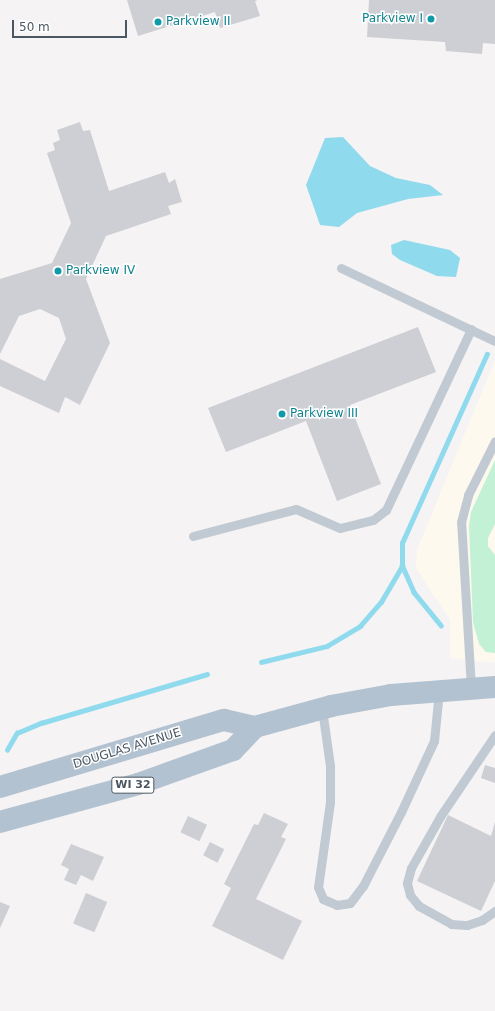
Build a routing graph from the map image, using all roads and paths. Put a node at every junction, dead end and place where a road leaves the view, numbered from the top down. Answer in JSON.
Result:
{"nodes":[{"id":1,"x":341,"y":268,"type":"dead end"},
{"id":2,"x":471,"y":329,"type":"junction"},
{"id":3,"x":495,"y":340,"type":"edge"},
{"id":4,"x":495,"y":441,"type":"edge"},
{"id":5,"x":193,"y":536,"type":"dead end"},
{"id":6,"x":495,"y":687,"type":"edge"},
{"id":7,"x":471,"y":688,"type":"junction"},
{"id":8,"x":439,"y":690,"type":"junction"},
{"id":9,"x":322,"y":709,"type":"junction"},
{"id":10,"x":255,"y":727,"type":"junction"},
{"id":11,"x":495,"y":735,"type":"edge"},
{"id":12,"x":0,"y":787,"type":"edge"},
{"id":13,"x":0,"y":822,"type":"edge"},
{"id":14,"x":495,"y":911,"type":"edge"}],
"edges":[{"from":1,"to":2,"type":"lane"},
{"from":2,"to":3,"type":"lane"},
{"from":2,"to":5,"type":"lane"},
{"from":4,"to":7,"type":"lane"},
{"from":6,"to":7,"type":"main road","name":"DOUGLAS AVENUE"},
{"from":7,"to":8,"type":"main road","name":"DOUGLAS AVENUE"},
{"from":8,"to":9,"type":"main road","name":"DOUGLAS AVENUE"},
{"from":8,"to":9,"type":"lane"},
{"from":9,"to":10,"type":"main road","name":"DOUGLAS AVENUE"},
{"from":10,"to":12,"type":"main road","name":"DOUGLAS AVENUE"},
{"from":10,"to":13,"type":"main road","number":"WI 32"},
{"from":11,"to":14,"type":"lane"}]}
